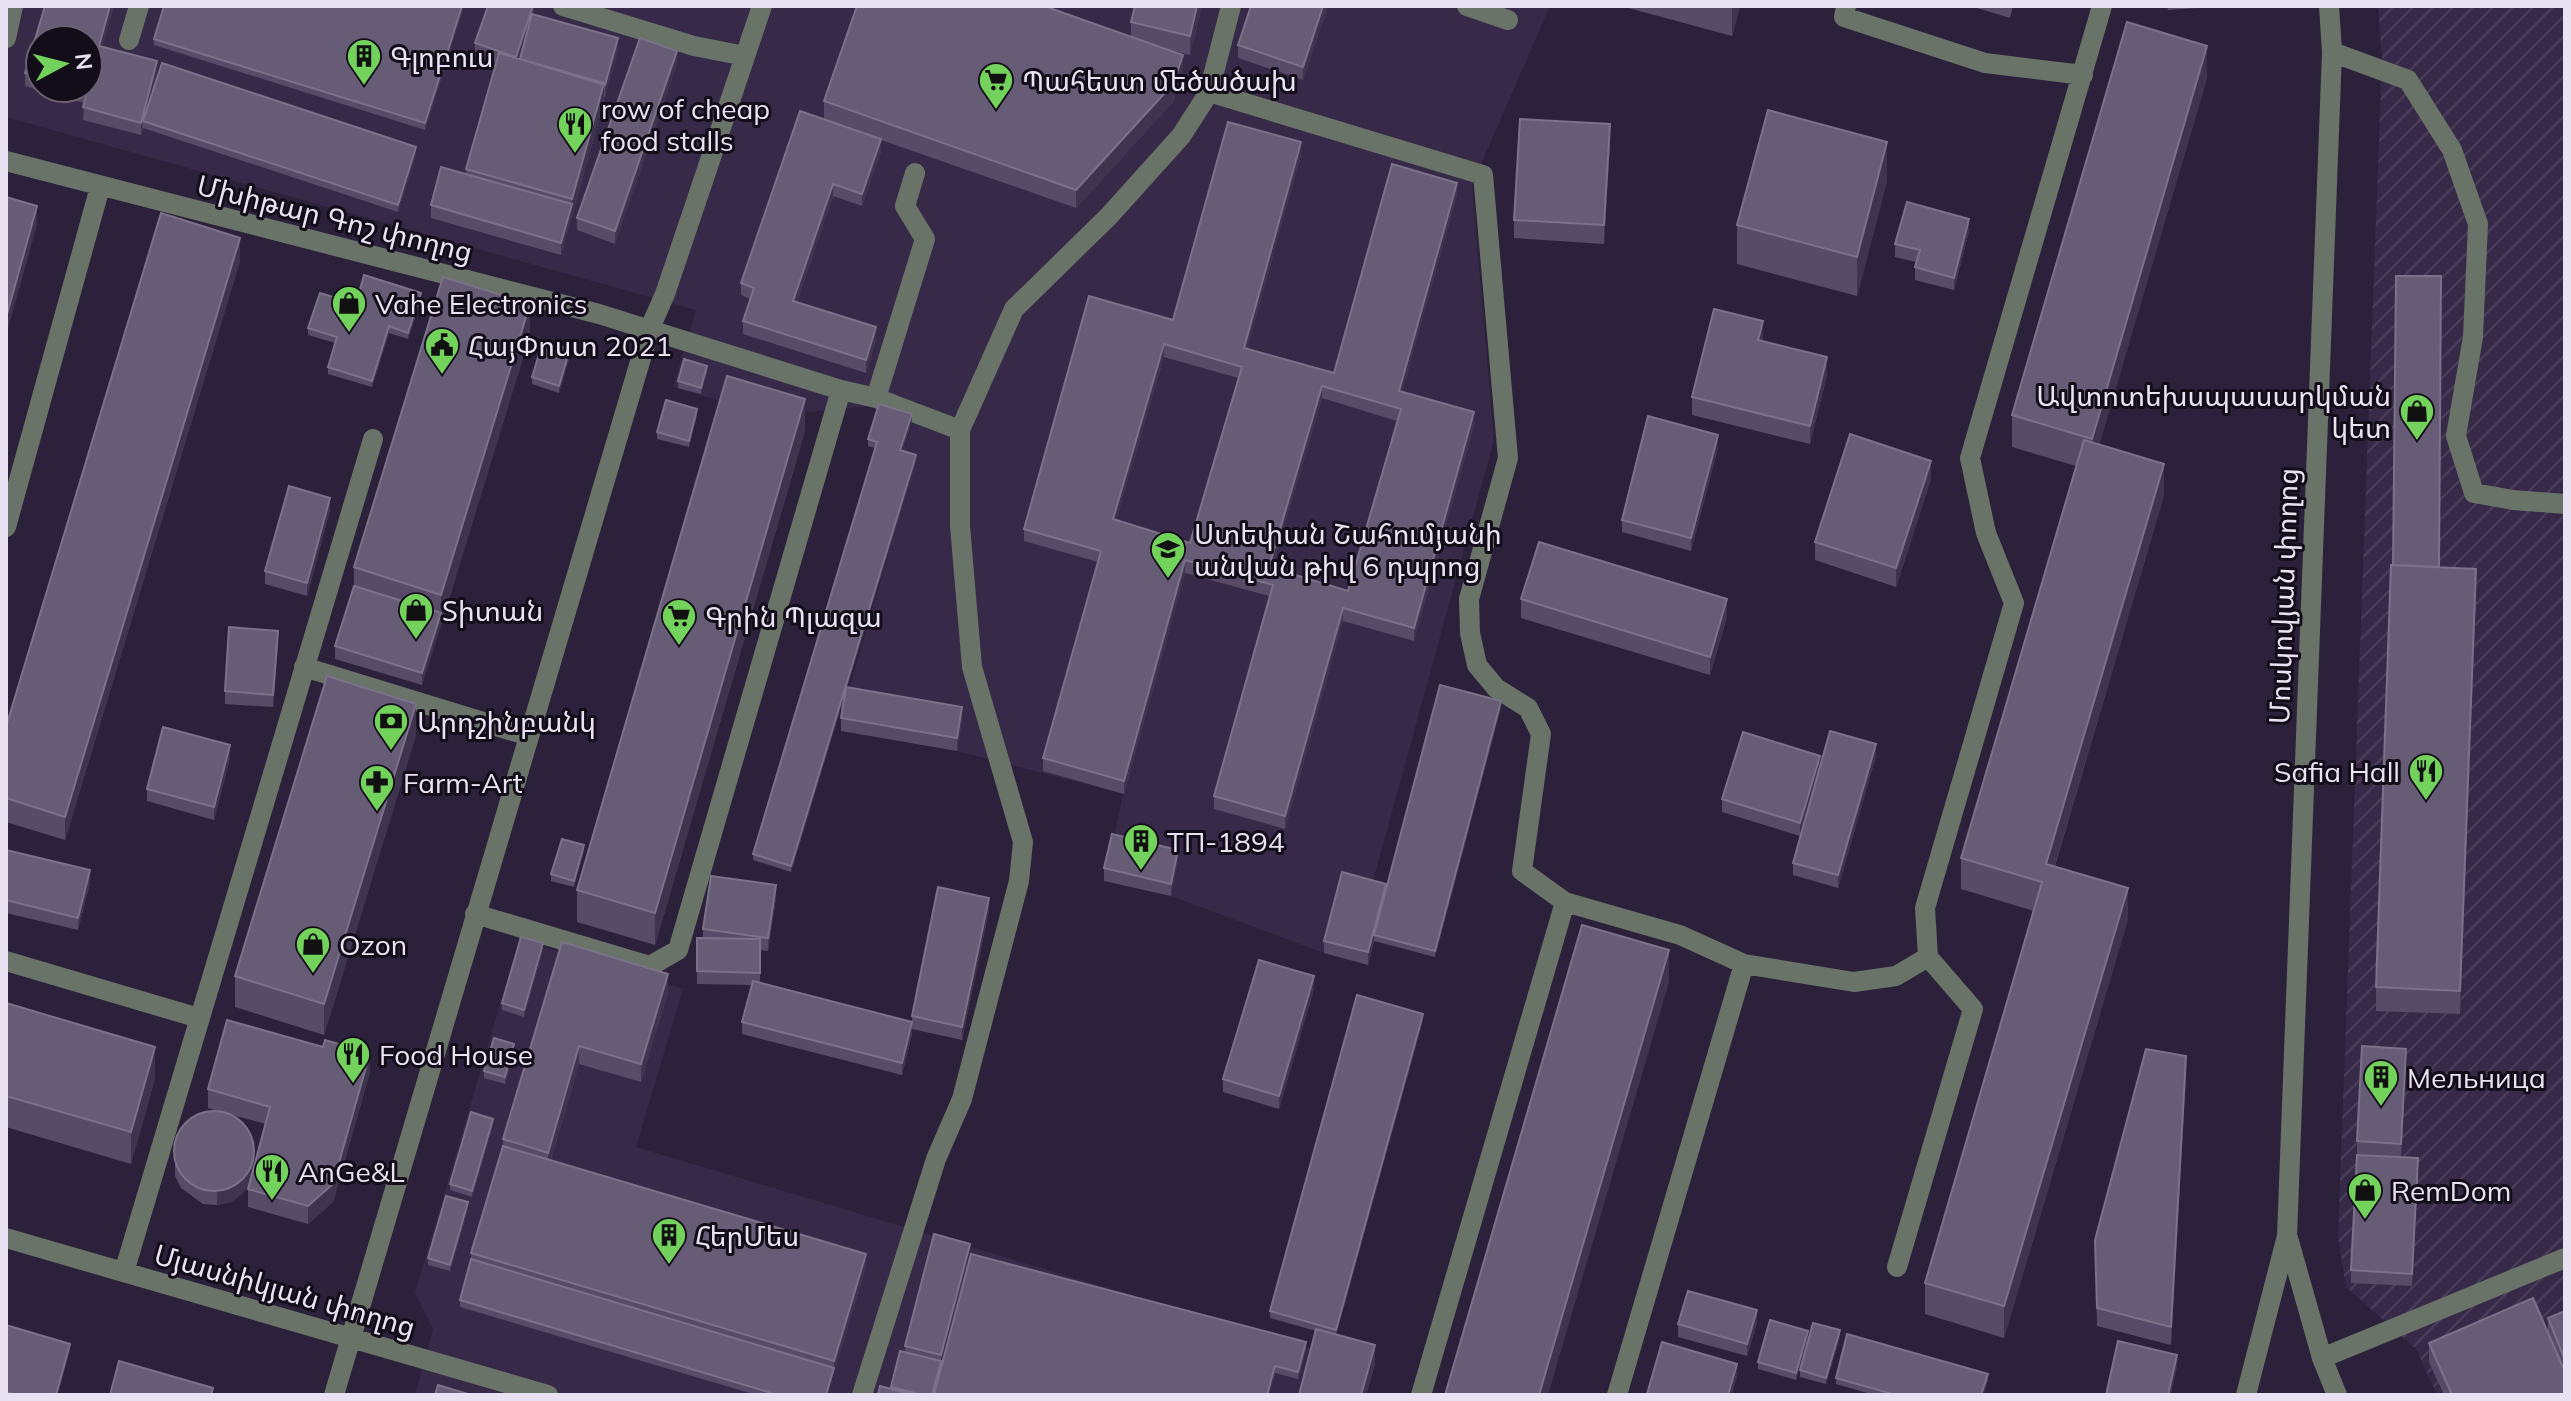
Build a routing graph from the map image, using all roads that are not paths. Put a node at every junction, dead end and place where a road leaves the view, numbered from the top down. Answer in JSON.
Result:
{"nodes":[{"id":1,"x":13,"y":6,"type":"edge"},
{"id":2,"x":139,"y":6,"type":"edge"},
{"id":3,"x":563,"y":6,"type":"edge"},
{"id":4,"x":762,"y":6,"type":"edge"},
{"id":5,"x":1231,"y":6,"type":"edge"},
{"id":6,"x":1467,"y":6,"type":"edge"},
{"id":7,"x":1846,"y":6,"type":"edge"},
{"id":8,"x":2102,"y":6,"type":"edge"},
{"id":9,"x":2329,"y":6,"type":"edge"},
{"id":10,"x":1508,"y":20,"type":"dead end"},
{"id":11,"x":6,"y":38,"type":"edge"},
{"id":12,"x":129,"y":40,"type":"dead end"},
{"id":13,"x":2332,"y":52,"type":"junction"},
{"id":14,"x":745,"y":56,"type":"junction"},
{"id":15,"x":2083,"y":75,"type":"junction"},
{"id":16,"x":1209,"y":92,"type":"junction"},
{"id":17,"x":6,"y":161,"type":"edge"},
{"id":18,"x":915,"y":173,"type":"dead end"},
{"id":19,"x":100,"y":187,"type":"junction"},
{"id":20,"x":650,"y":328,"type":"junction"},
{"id":21,"x":841,"y":390,"type":"junction"},
{"id":22,"x":876,"y":398,"type":"junction"},
{"id":23,"x":960,"y":430,"type":"junction"},
{"id":24,"x":373,"y":439,"type":"dead end"},
{"id":25,"x":2565,"y":504,"type":"edge"},
{"id":26,"x":6,"y":527,"type":"edge"},
{"id":27,"x":304,"y":667,"type":"junction"},
{"id":28,"x":529,"y":736,"type":"junction"},
{"id":29,"x":1565,"y":902,"type":"junction"},
{"id":30,"x":475,"y":914,"type":"junction"},
{"id":31,"x":1928,"y":957,"type":"junction"},
{"id":32,"x":6,"y":961,"type":"edge"},
{"id":33,"x":1744,"y":964,"type":"junction"},
{"id":34,"x":199,"y":1018,"type":"junction"},
{"id":35,"x":2287,"y":1236,"type":"junction"},
{"id":36,"x":6,"y":1238,"type":"edge"},
{"id":37,"x":2565,"y":1258,"type":"edge"},
{"id":38,"x":1897,"y":1267,"type":"dead end"},
{"id":39,"x":124,"y":1272,"type":"junction"},
{"id":40,"x":350,"y":1338,"type":"junction"},
{"id":41,"x":2322,"y":1358,"type":"junction"},
{"id":42,"x":334,"y":1395,"type":"edge"},
{"id":43,"x":548,"y":1395,"type":"edge"},
{"id":44,"x":862,"y":1395,"type":"edge"},
{"id":45,"x":1421,"y":1395,"type":"edge"},
{"id":46,"x":1617,"y":1395,"type":"edge"},
{"id":47,"x":2246,"y":1395,"type":"edge"},
{"id":48,"x":2337,"y":1395,"type":"edge"}],
"edges":[{"from":1,"to":11,"type":"street"},
{"from":2,"to":12,"type":"street"},
{"from":3,"to":14,"type":"street"},
{"from":4,"to":14,"type":"street"},
{"from":5,"to":16,"type":"street"},
{"from":6,"to":10,"type":"street"},
{"from":7,"to":15,"type":"street"},
{"from":8,"to":15,"type":"street"},
{"from":9,"to":13,"type":"street","name":"Մոսկովյան փողոց"},
{"from":13,"to":25,"type":"street"},
{"from":13,"to":35,"type":"street","name":"Մոսկովյան փողոց"},
{"from":14,"to":20,"type":"street"},
{"from":15,"to":31,"type":"street"},
{"from":16,"to":23,"type":"street"},
{"from":16,"to":29,"type":"street"},
{"from":17,"to":19,"type":"street","name":"Մխիթար Գոշ փողոց"},
{"from":18,"to":22,"type":"street"},
{"from":19,"to":20,"type":"street","name":"Մխիթար Գոշ փողոց"},
{"from":19,"to":26,"type":"street"},
{"from":20,"to":21,"type":"street","name":"Մխիթար Գոշ փողոց"},
{"from":20,"to":28,"type":"street"},
{"from":21,"to":22,"type":"street","name":"Մխիթար Գոշ փողոց"},
{"from":21,"to":30,"type":"street"},
{"from":22,"to":23,"type":"street","name":"Մխիթար Գոշ փողոց"},
{"from":23,"to":44,"type":"street"},
{"from":24,"to":27,"type":"street"},
{"from":27,"to":28,"type":"street"},
{"from":27,"to":34,"type":"street"},
{"from":28,"to":30,"type":"street"},
{"from":29,"to":33,"type":"street"},
{"from":29,"to":45,"type":"street"},
{"from":30,"to":40,"type":"street"},
{"from":31,"to":33,"type":"street"},
{"from":31,"to":38,"type":"street"},
{"from":32,"to":34,"type":"street"},
{"from":33,"to":46,"type":"street"},
{"from":34,"to":39,"type":"street"},
{"from":35,"to":41,"type":"street","name":"Մոսկովյան փողոց"},
{"from":35,"to":47,"type":"street","name":"Մոսկովյան փողոց"},
{"from":36,"to":39,"type":"street","name":"Մյասնիկյան փողոց"},
{"from":37,"to":41,"type":"street"},
{"from":39,"to":40,"type":"street","name":"Մյասնիկյան փողոց"},
{"from":40,"to":42,"type":"street"},
{"from":40,"to":43,"type":"street","name":"Մյասնիկյան փողոց"},
{"from":41,"to":48,"type":"street","name":"Մոսկովյան փողոց"}]}
